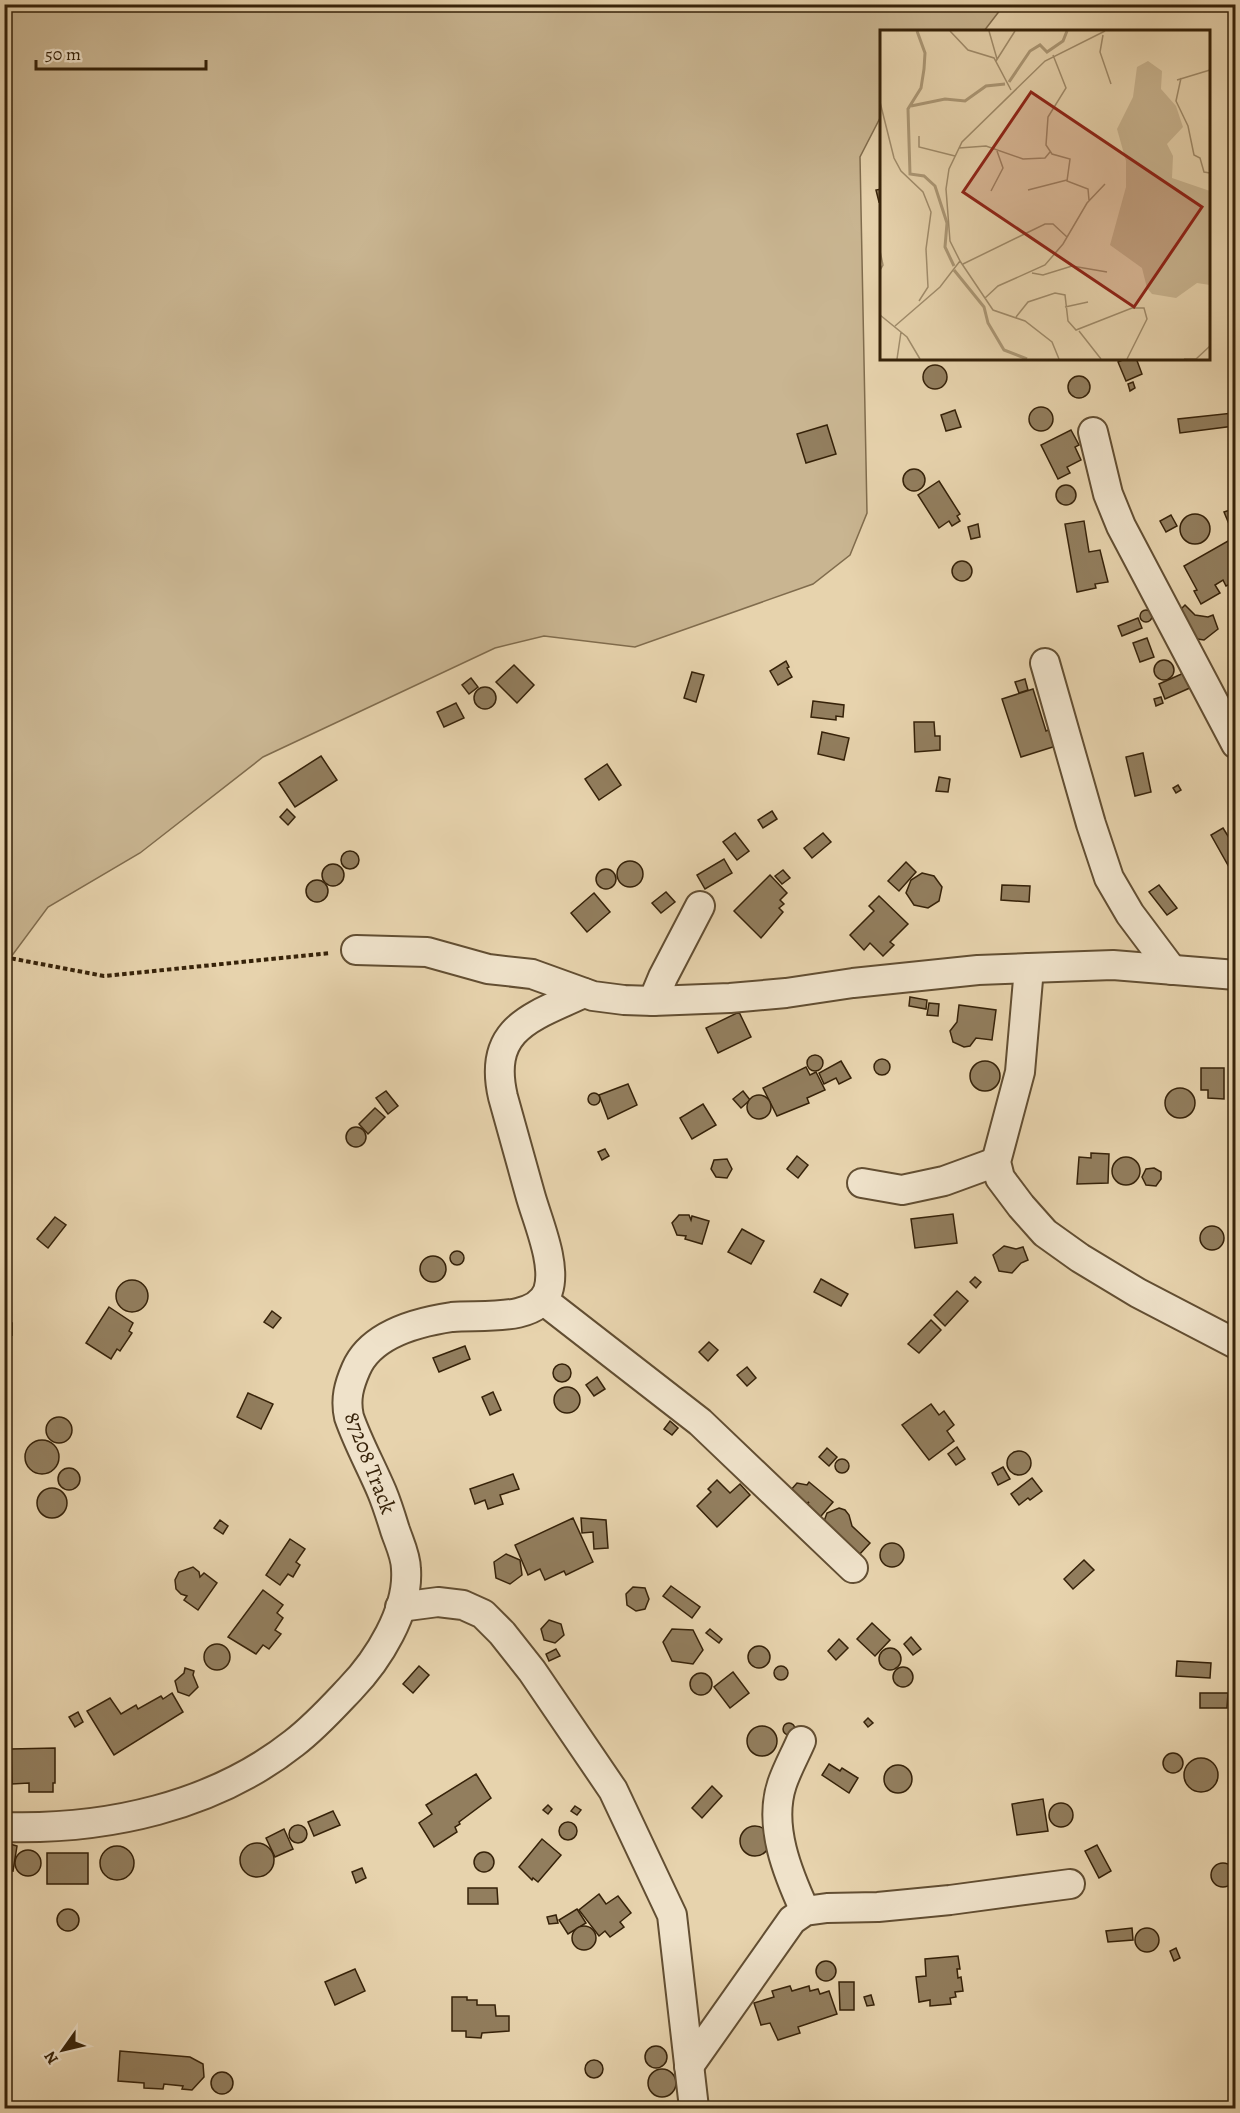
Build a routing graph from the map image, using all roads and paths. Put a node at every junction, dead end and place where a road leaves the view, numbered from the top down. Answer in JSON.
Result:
{"nodes":[{"id":1,"x":1093,"y":432,"type":"dead end"},
{"id":2,"x":1045,"y":663,"type":"dead end"},
{"id":3,"x":1236,"y":744,"type":"edge"},
{"id":4,"x":700,"y":906,"type":"dead end"},
{"id":5,"x":356,"y":950,"type":"joint"},
{"id":6,"x":4,"y":957,"type":"edge"},
{"id":7,"x":1029,"y":968,"type":"junction"},
{"id":8,"x":1172,"y":970,"type":"junction"},
{"id":9,"x":1236,"y":975,"type":"edge"},
{"id":10,"x":584,"y":993,"type":"junction"},
{"id":11,"x":653,"y":1001,"type":"junction"},
{"id":12,"x":996,"y":1162,"type":"junction"},
{"id":13,"x":862,"y":1183,"type":"dead end"},
{"id":14,"x":543,"y":1300,"type":"junction"},
{"id":15,"x":1236,"y":1344,"type":"edge"},
{"id":16,"x":852,"y":1568,"type":"dead end"},
{"id":17,"x":400,"y":1607,"type":"junction"},
{"id":18,"x":801,"y":1741,"type":"dead end"},
{"id":19,"x":4,"y":1827,"type":"edge"},
{"id":20,"x":1070,"y":1884,"type":"dead end"},
{"id":21,"x":805,"y":1911,"type":"junction"},
{"id":22,"x":689,"y":2066,"type":"junction"},
{"id":23,"x":694,"y":2109,"type":"edge"}],
"edges":[{"from":1,"to":3,"type":"street"},
{"from":2,"to":8,"type":"street"},
{"from":4,"to":11,"type":"street"},
{"from":5,"to":6,"type":"path"},
{"from":5,"to":10,"type":"street"},
{"from":7,"to":8,"type":"street"},
{"from":7,"to":11,"type":"street"},
{"from":7,"to":12,"type":"street"},
{"from":8,"to":9,"type":"street"},
{"from":10,"to":11,"type":"street"},
{"from":10,"to":14,"type":"street"},
{"from":12,"to":13,"type":"street"},
{"from":12,"to":15,"type":"street"},
{"from":14,"to":16,"type":"street"},
{"from":14,"to":17,"type":"street","name":"87208 Track"},
{"from":17,"to":19,"type":"street","name":"87208 Track"},
{"from":17,"to":22,"type":"street"},
{"from":18,"to":21,"type":"street"},
{"from":20,"to":21,"type":"street"},
{"from":21,"to":22,"type":"street"},
{"from":22,"to":23,"type":"street"}]}
